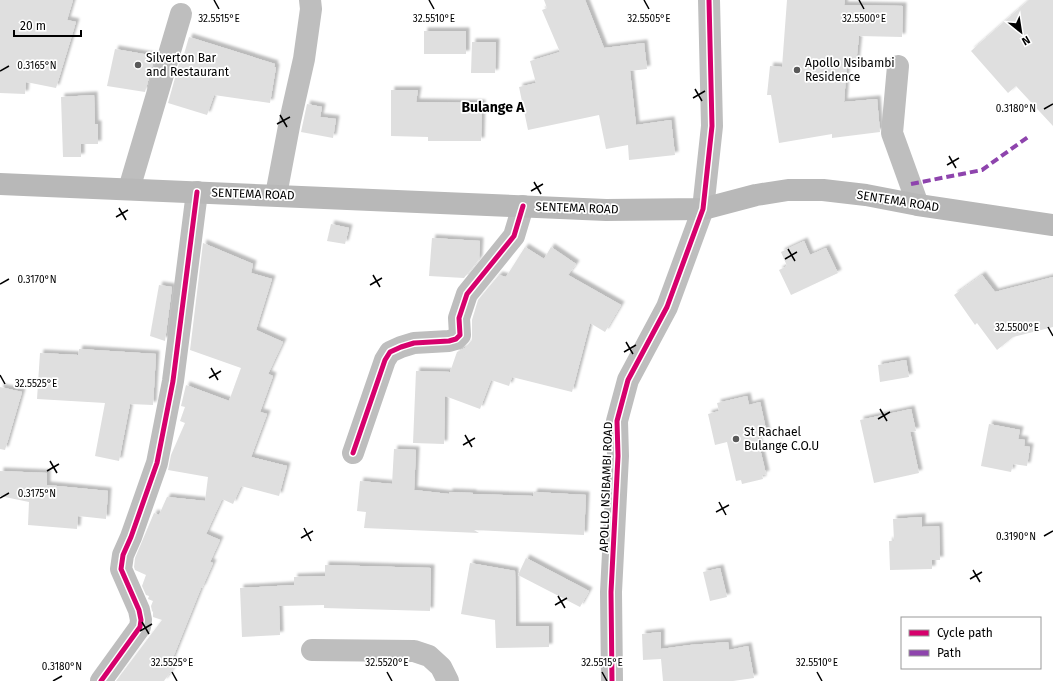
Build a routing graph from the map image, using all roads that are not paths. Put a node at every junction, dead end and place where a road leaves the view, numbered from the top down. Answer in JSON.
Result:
{"nodes":[{"id":1,"x":310,"y":0,"type":"edge"},
{"id":2,"x":709,"y":0,"type":"edge"},
{"id":3,"x":181,"y":14,"type":"dead end"},
{"id":4,"x":898,"y":66,"type":"dead end"},
{"id":5,"x":0,"y":184,"type":"edge"},
{"id":6,"x":129,"y":189,"type":"junction"},
{"id":7,"x":197,"y":192,"type":"junction"},
{"id":8,"x":276,"y":195,"type":"junction"},
{"id":9,"x":918,"y":205,"type":"junction"},
{"id":10,"x":524,"y":206,"type":"junction"},
{"id":11,"x":703,"y":209,"type":"junction"},
{"id":12,"x":1053,"y":225,"type":"edge"},
{"id":13,"x":353,"y":453,"type":"dead end"},
{"id":14,"x":312,"y":650,"type":"dead end"},
{"id":15,"x":101,"y":681,"type":"edge"},
{"id":16,"x":448,"y":681,"type":"edge"},
{"id":17,"x":612,"y":681,"type":"edge"}],
"edges":[{"from":1,"to":8,"type":"street"},
{"from":2,"to":11,"type":"street","name":"APOLLO NSIBAMBI ROAD"},
{"from":3,"to":6,"type":"street"},
{"from":4,"to":9,"type":"street"},
{"from":5,"to":6,"type":"main road","name":"SENTEMA ROAD"},
{"from":6,"to":7,"type":"main road","name":"SENTEMA ROAD"},
{"from":7,"to":8,"type":"main road","name":"SENTEMA ROAD"},
{"from":7,"to":15,"type":"street"},
{"from":8,"to":10,"type":"main road","name":"SENTEMA ROAD"},
{"from":9,"to":11,"type":"main road","name":"SENTEMA ROAD"},
{"from":9,"to":12,"type":"main road","name":"SENTEMA ROAD"},
{"from":10,"to":11,"type":"main road","name":"SENTEMA ROAD"},
{"from":10,"to":13,"type":"street"},
{"from":11,"to":17,"type":"street","name":"APOLLO NSIBAMBI ROAD"},
{"from":14,"to":16,"type":"street"}]}
